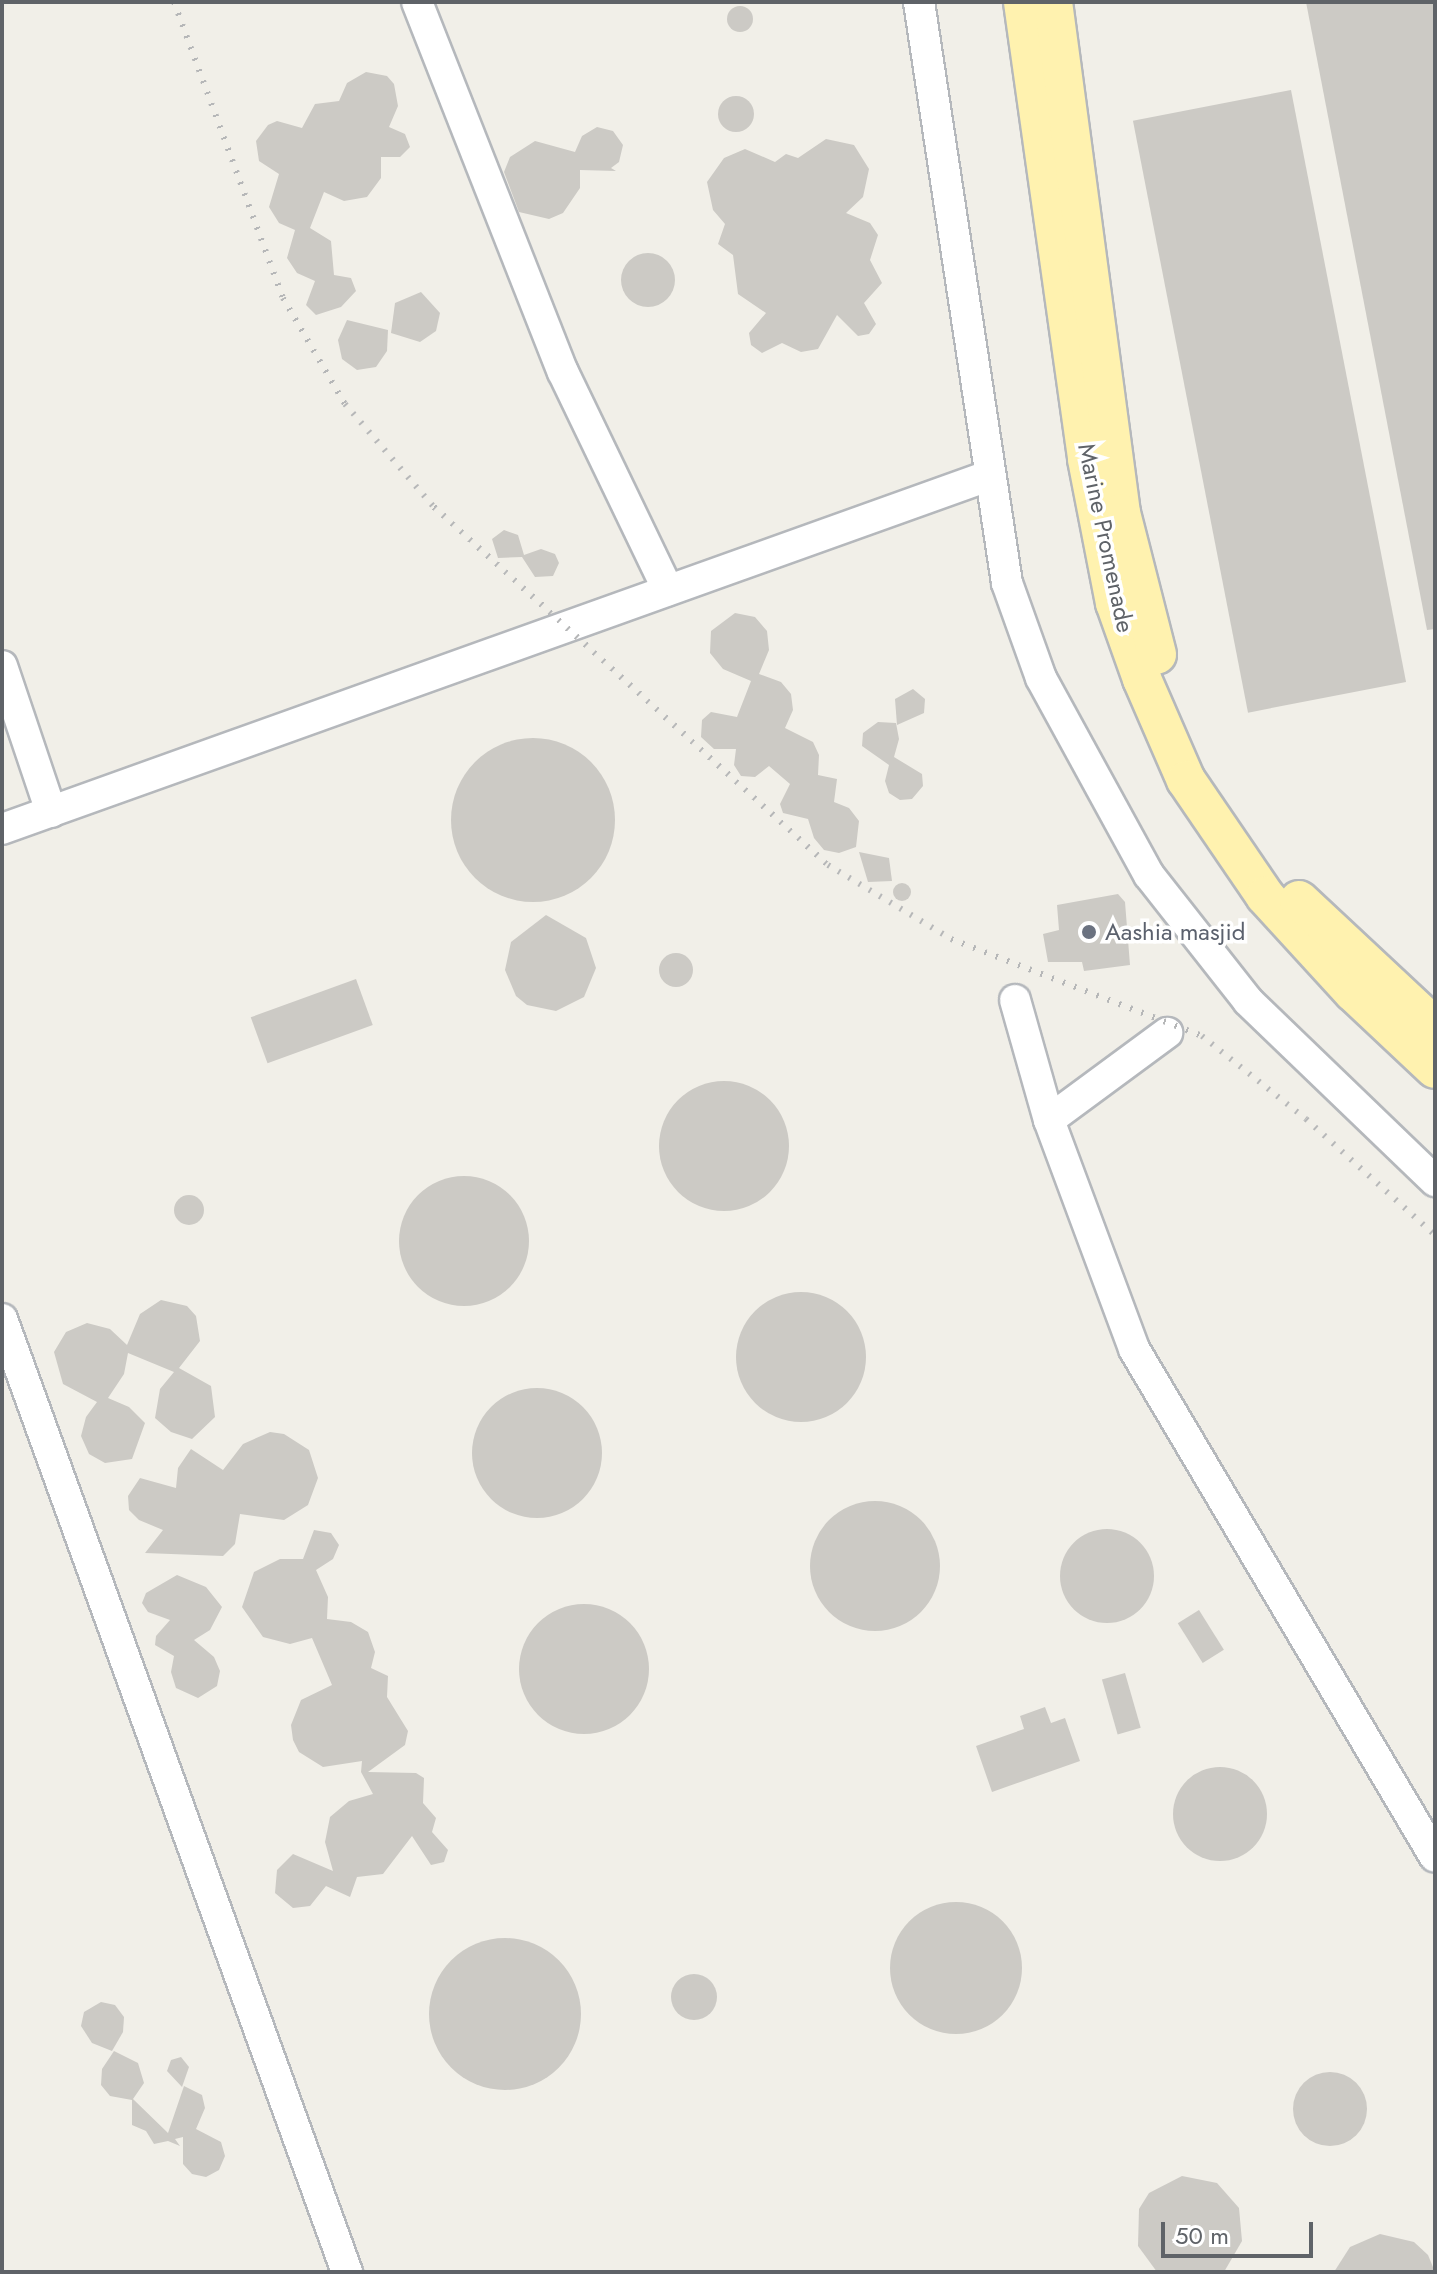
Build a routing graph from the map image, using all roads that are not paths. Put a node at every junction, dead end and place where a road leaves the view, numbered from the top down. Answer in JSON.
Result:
{"nodes":[{"id":1,"x":417,"y":2,"type":"edge"},
{"id":2,"x":919,"y":2,"type":"edge"},
{"id":3,"x":1023,"y":2,"type":"edge"},
{"id":4,"x":1053,"y":2,"type":"edge"},
{"id":5,"x":988,"y":476,"type":"junction"},
{"id":6,"x":668,"y":590,"type":"junction"},
{"id":7,"x":2,"y":666,"type":"edge"},
{"id":8,"x":51,"y":812,"type":"junction"},
{"id":9,"x":2,"y":829,"type":"edge"},
{"id":10,"x":1015,"y":1000,"type":"dead end"},
{"id":11,"x":1435,"y":1027,"type":"edge"},
{"id":12,"x":1167,"y":1033,"type":"dead end"},
{"id":13,"x":1435,"y":1069,"type":"edge"},
{"id":14,"x":1049,"y":1120,"type":"junction"},
{"id":15,"x":1435,"y":1181,"type":"edge"},
{"id":16,"x":2,"y":1319,"type":"edge"},
{"id":17,"x":1435,"y":1857,"type":"edge"},
{"id":18,"x":347,"y":2272,"type":"edge"}],
"edges":[{"from":1,"to":6,"type":"street"},
{"from":2,"to":5,"type":"street"},
{"from":3,"to":13,"type":"main road","name":"Marine Promenade"},
{"from":4,"to":11,"type":"main road","name":"Marine Promenade"},
{"from":5,"to":6,"type":"street"},
{"from":5,"to":15,"type":"street"},
{"from":6,"to":8,"type":"street"},
{"from":7,"to":8,"type":"street"},
{"from":8,"to":9,"type":"street"},
{"from":10,"to":14,"type":"street"},
{"from":12,"to":14,"type":"street"},
{"from":14,"to":17,"type":"street"},
{"from":16,"to":18,"type":"street"}]}
